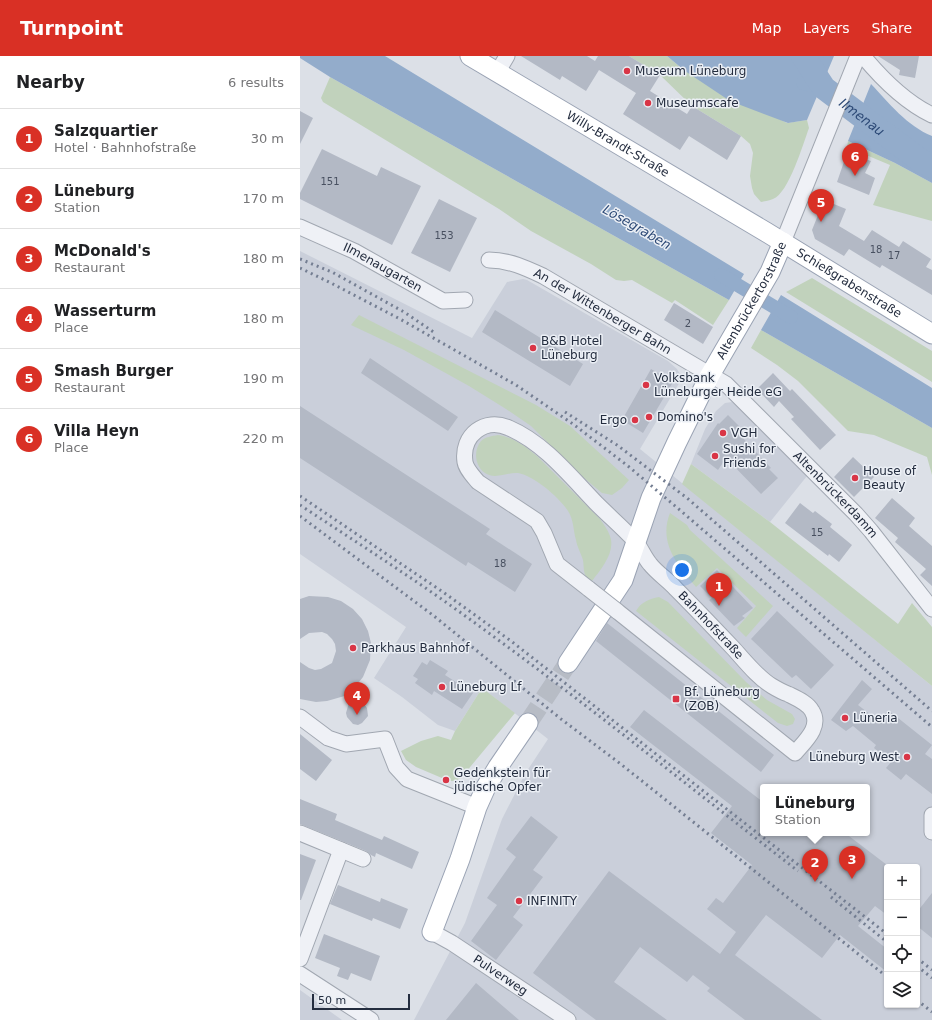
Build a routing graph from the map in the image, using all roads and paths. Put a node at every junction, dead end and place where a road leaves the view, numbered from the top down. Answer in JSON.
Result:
{"nodes":[{"id":1,"x":470,"y":56,"type":"edge"},
{"id":2,"x":507,"y":56,"type":"edge"},
{"id":3,"x":859,"y":59,"type":"edge"},
{"id":4,"x":497,"y":73,"type":"junction"},
{"id":5,"x":932,"y":116,"type":"edge"},
{"id":6,"x":300,"y":227,"type":"edge"},
{"id":7,"x":766,"y":232,"type":"joint"},
{"id":8,"x":783,"y":242,"type":"junction"},
{"id":9,"x":490,"y":260,"type":"dead end"},
{"id":10,"x":465,"y":300,"type":"dead end"},
{"id":11,"x":932,"y":334,"type":"edge"},
{"id":12,"x":710,"y":375,"type":"junction"},
{"id":13,"x":636,"y":542,"type":"junction"},
{"id":14,"x":932,"y":609,"type":"edge"},
{"id":15,"x":568,"y":663,"type":"tunnel mouth"},
{"id":16,"x":300,"y":717,"type":"edge"},
{"id":17,"x":528,"y":723,"type":"tunnel mouth"},
{"id":18,"x":477,"y":807,"type":"junction"},
{"id":19,"x":932,"y":815,"type":"edge"},
{"id":20,"x":932,"y":832,"type":"edge"},
{"id":21,"x":300,"y":833,"type":"edge"},
{"id":22,"x":341,"y":850,"type":"junction"},
{"id":23,"x":363,"y":859,"type":"dead end"},
{"id":24,"x":432,"y":932,"type":"joint"},
{"id":25,"x":300,"y":958,"type":"edge"},
{"id":26,"x":300,"y":974,"type":"edge"},
{"id":27,"x":371,"y":1020,"type":"edge"},
{"id":28,"x":568,"y":1020,"type":"edge"}],
"edges":[{"from":1,"to":4,"type":"main road","name":"Willy-Brandt-Straße"},
{"from":2,"to":4,"type":"street"},
{"from":3,"to":5,"type":"street"},
{"from":3,"to":8,"type":"street","name":"Altenbrückertorstraße"},
{"from":4,"to":7,"type":"main road","name":"Willy-Brandt-Straße"},
{"from":6,"to":10,"type":"street","name":"Ilmenaugarten"},
{"from":7,"to":8,"type":"main road","name":"Schießgrabenstraße"},
{"from":8,"to":11,"type":"main road","name":"Schießgrabenstraße"},
{"from":8,"to":12,"type":"main road","name":"Altenbrückertorstraße"},
{"from":9,"to":12,"type":"street","name":"An der Wittenberger Bahn"},
{"from":12,"to":13,"type":"main road","name":"Altenbrückertorstraße"},
{"from":12,"to":14,"type":"street","name":"Altenbrückerdamm"},
{"from":13,"to":13,"type":"street","name":"Bahnhofstraße","bridge":true},
{"from":13,"to":15,"type":"main road","name":"Altenbrückertorstraße"},
{"from":16,"to":18,"type":"street"},
{"from":17,"to":18,"type":"main road"},
{"from":18,"to":24,"type":"main road"},
{"from":19,"to":20,"type":"street"},
{"from":21,"to":22,"type":"street"},
{"from":22,"to":23,"type":"street"},
{"from":22,"to":25,"type":"street"},
{"from":24,"to":28,"type":"street","name":"Pulverweg"},
{"from":26,"to":27,"type":"street"}]}
